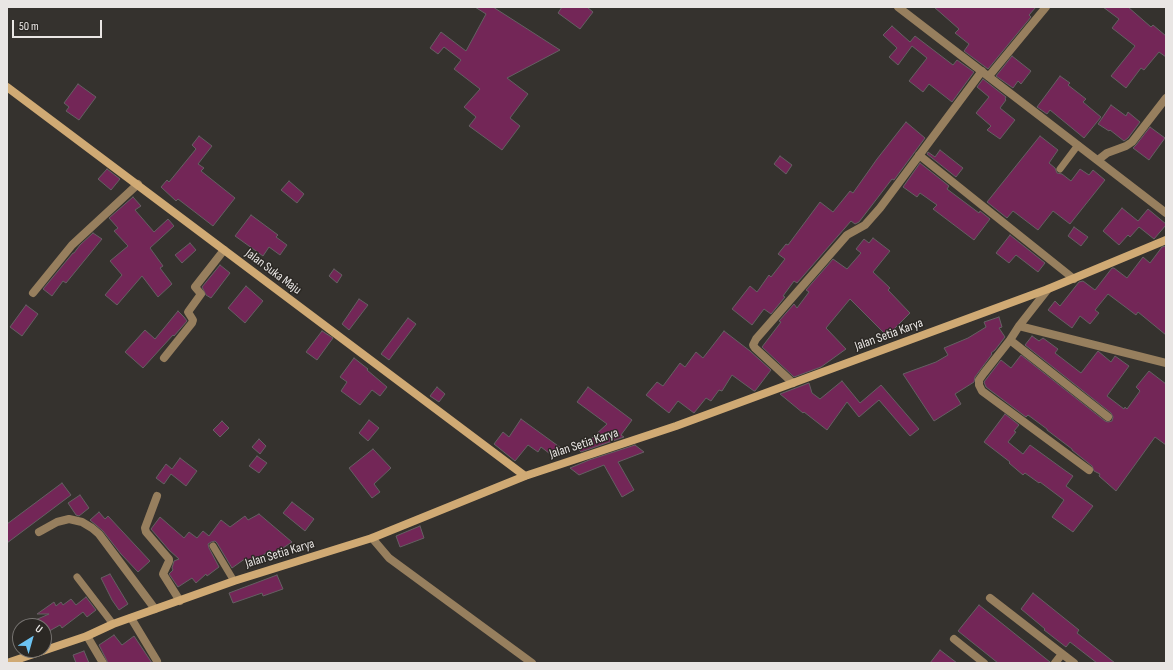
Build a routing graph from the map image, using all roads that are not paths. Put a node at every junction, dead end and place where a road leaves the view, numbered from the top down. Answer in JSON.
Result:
{"nodes":[{"id":1,"x":898,"y":7,"type":"edge"},
{"id":2,"x":1046,"y":7,"type":"edge"},
{"id":3,"x":985,"y":74,"type":"junction"},
{"id":4,"x":7,"y":87,"type":"edge"},
{"id":5,"x":1166,"y":98,"type":"edge"},
{"id":6,"x":1078,"y":145,"type":"junction"},
{"id":7,"x":919,"y":155,"type":"junction"},
{"id":8,"x":1098,"y":160,"type":"junction"},
{"id":9,"x":1060,"y":169,"type":"dead end"},
{"id":10,"x":138,"y":184,"type":"junction"},
{"id":11,"x":1166,"y":213,"type":"edge"},
{"id":12,"x":1166,"y":240,"type":"edge"},
{"id":13,"x":224,"y":250,"type":"junction"},
{"id":14,"x":1074,"y":279,"type":"junction"},
{"id":15,"x":1048,"y":289,"type":"junction"},
{"id":16,"x":34,"y":293,"type":"dead end"},
{"id":17,"x":1019,"y":326,"type":"junction"},
{"id":18,"x":1010,"y":340,"type":"junction"},
{"id":19,"x":164,"y":358,"type":"dead end"},
{"id":20,"x":1166,"y":363,"type":"edge"},
{"id":21,"x":793,"y":383,"type":"junction"},
{"id":22,"x":1108,"y":417,"type":"dead end"},
{"id":23,"x":1089,"y":470,"type":"dead end"},
{"id":24,"x":525,"y":476,"type":"junction"},
{"id":25,"x":157,"y":496,"type":"dead end"},
{"id":26,"x":39,"y":532,"type":"dead end"},
{"id":27,"x":372,"y":538,"type":"junction"},
{"id":28,"x":213,"y":546,"type":"dead end"},
{"id":29,"x":77,"y":577,"type":"dead end"},
{"id":30,"x":234,"y":580,"type":"junction"},
{"id":31,"x":990,"y":598,"type":"dead end"},
{"id":32,"x":180,"y":601,"type":"junction"},
{"id":33,"x":155,"y":609,"type":"junction"},
{"id":34,"x":131,"y":618,"type":"junction"},
{"id":35,"x":113,"y":624,"type":"junction"},
{"id":36,"x":86,"y":636,"type":"junction"},
{"id":37,"x":954,"y":639,"type":"dead end"},
{"id":38,"x":1062,"y":654,"type":"junction"},
{"id":39,"x":24,"y":660,"type":"edge"},
{"id":40,"x":157,"y":661,"type":"dead end"},
{"id":41,"x":7,"y":663,"type":"edge"},
{"id":42,"x":103,"y":663,"type":"edge"},
{"id":43,"x":532,"y":663,"type":"edge"},
{"id":44,"x":984,"y":663,"type":"edge"},
{"id":45,"x":1055,"y":663,"type":"edge"},
{"id":46,"x":1074,"y":663,"type":"edge"}],
"edges":[{"from":1,"to":3,"type":"street"},
{"from":2,"to":3,"type":"street"},
{"from":3,"to":6,"type":"street"},
{"from":3,"to":7,"type":"street"},
{"from":4,"to":10,"type":"main road","name":"Jalan Suka Maju"},
{"from":5,"to":8,"type":"street"},
{"from":6,"to":8,"type":"street"},
{"from":6,"to":9,"type":"lane"},
{"from":7,"to":14,"type":"street"},
{"from":7,"to":21,"type":"street"},
{"from":8,"to":11,"type":"street"},
{"from":10,"to":13,"type":"main road","name":"Jalan Suka Maju"},
{"from":10,"to":16,"type":"street"},
{"from":12,"to":14,"type":"main road","name":"Jalan Setia Karya"},
{"from":13,"to":19,"type":"street"},
{"from":13,"to":24,"type":"main road","name":"Jalan Suka Maju"},
{"from":14,"to":15,"type":"main road","name":"Jalan Setia Karya"},
{"from":15,"to":17,"type":"street"},
{"from":15,"to":21,"type":"main road","name":"Jalan Setia Karya"},
{"from":17,"to":18,"type":"street"},
{"from":17,"to":20,"type":"street"},
{"from":18,"to":22,"type":"street"},
{"from":18,"to":23,"type":"street"},
{"from":21,"to":24,"type":"main road","name":"Jalan Setia Karya"},
{"from":24,"to":27,"type":"main road","name":"Jalan Setia Karya"},
{"from":25,"to":32,"type":"street"},
{"from":26,"to":33,"type":"street"},
{"from":27,"to":30,"type":"main road","name":"Jalan Setia Karya"},
{"from":27,"to":43,"type":"street"},
{"from":28,"to":30,"type":"lane"},
{"from":29,"to":35,"type":"lane"},
{"from":30,"to":32,"type":"main road","name":"Jalan Setia Karya"},
{"from":31,"to":38,"type":"street"},
{"from":32,"to":33,"type":"main road","name":"Jalan Setia Karya"},
{"from":33,"to":34,"type":"main road","name":"Jalan Setia Karya"},
{"from":34,"to":35,"type":"main road","name":"Jalan Setia Karya"},
{"from":34,"to":40,"type":"street"},
{"from":35,"to":36,"type":"main road","name":"Jalan Setia Karya"},
{"from":36,"to":39,"type":"main road","name":"Jalan Setia Karya"},
{"from":36,"to":42,"type":"street"},
{"from":37,"to":44,"type":"street"},
{"from":38,"to":45,"type":"street"},
{"from":38,"to":46,"type":"street"},
{"from":39,"to":41,"type":"main road","name":"Jalan Setia Karya"}]}
